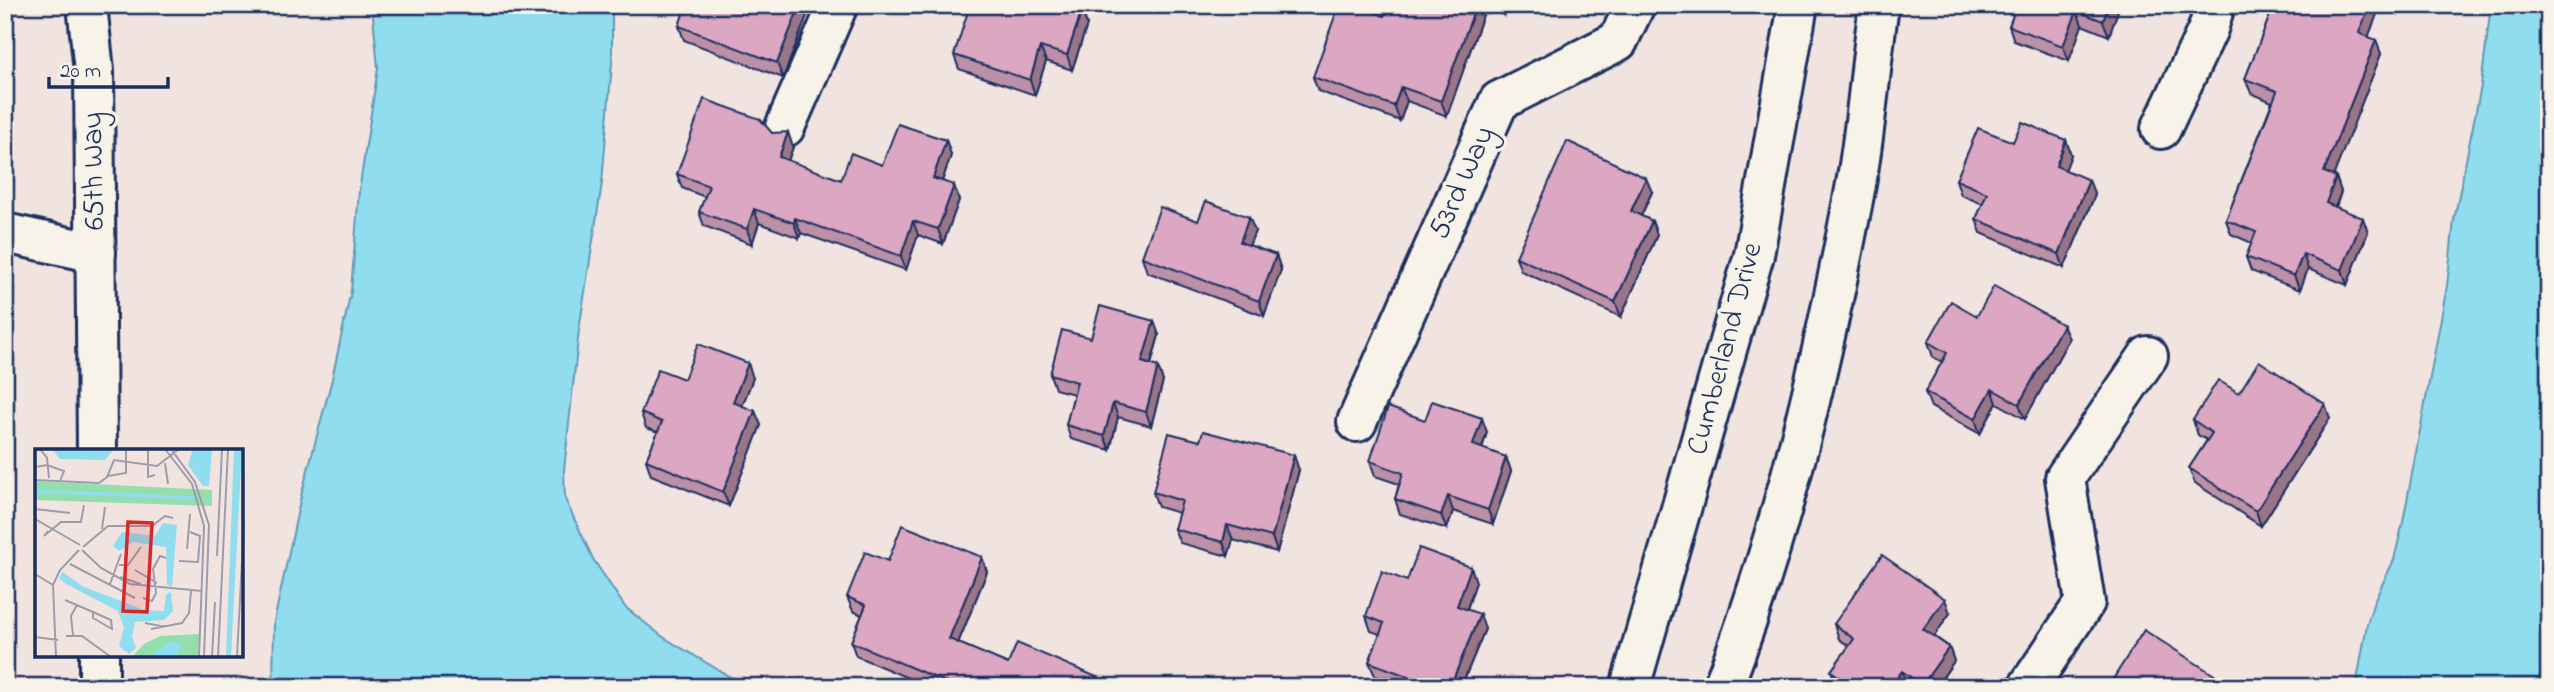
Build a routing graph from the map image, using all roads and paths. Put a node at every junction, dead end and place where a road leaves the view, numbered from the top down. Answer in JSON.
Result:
{"nodes":[{"id":1,"x":86,"y":5,"type":"edge"},
{"id":2,"x":838,"y":5,"type":"edge"},
{"id":3,"x":1634,"y":5,"type":"edge"},
{"id":4,"x":1798,"y":5,"type":"edge"},
{"id":5,"x":1879,"y":5,"type":"edge"},
{"id":6,"x":2215,"y":5,"type":"edge"},
{"id":7,"x":785,"y":127,"type":"dead end"},
{"id":8,"x":2161,"y":129,"type":"dead end"},
{"id":9,"x":5,"y":233,"type":"edge"},
{"id":10,"x":96,"y":253,"type":"junction"},
{"id":11,"x":2148,"y":356,"type":"dead end"},
{"id":12,"x":1357,"y":422,"type":"dead end"},
{"id":13,"x":97,"y":449,"type":"edge"},
{"id":14,"x":99,"y":657,"type":"edge"},
{"id":15,"x":99,"y":687,"type":"edge"},
{"id":16,"x":1630,"y":687,"type":"edge"},
{"id":17,"x":1723,"y":687,"type":"edge"},
{"id":18,"x":2028,"y":687,"type":"edge"}],
"edges":[{"from":1,"to":10,"type":"street","name":"65th Way"},
{"from":2,"to":7,"type":"street"},
{"from":3,"to":12,"type":"street","name":"53rd Way"},
{"from":4,"to":16,"type":"street","name":"Cumberland Drive"},
{"from":5,"to":17,"type":"street"},
{"from":6,"to":8,"type":"street"},
{"from":9,"to":10,"type":"street"},
{"from":10,"to":13,"type":"street","name":"65th Way"},
{"from":11,"to":18,"type":"street"},
{"from":14,"to":15,"type":"street"}]}
